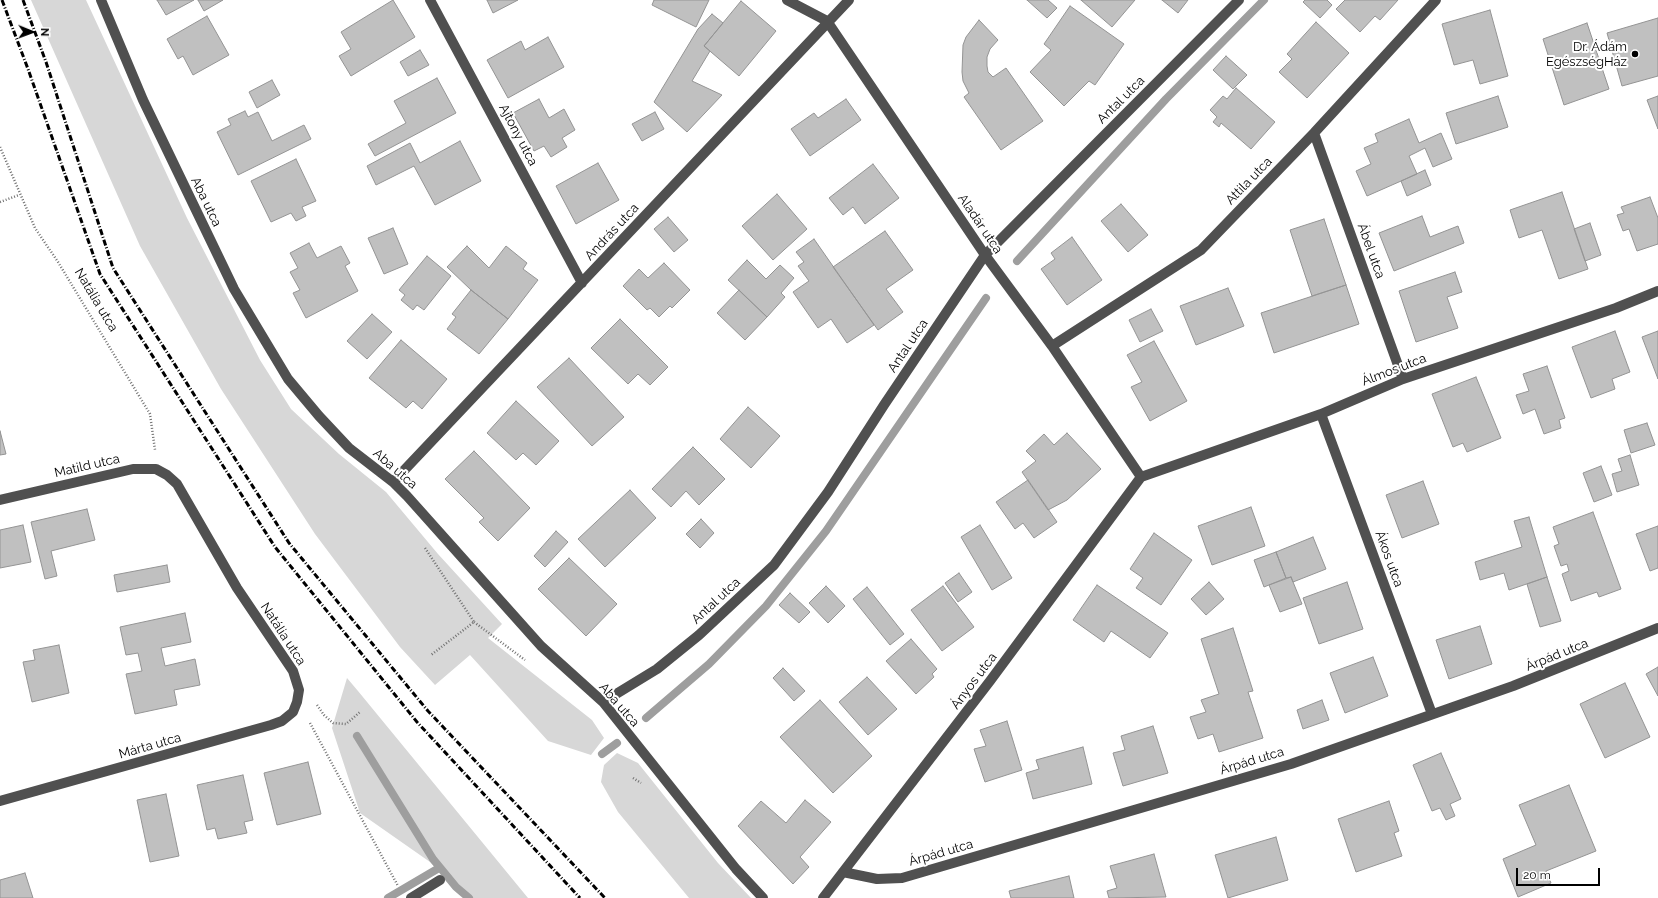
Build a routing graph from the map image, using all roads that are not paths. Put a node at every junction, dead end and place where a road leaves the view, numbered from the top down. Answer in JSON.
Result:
{"nodes":[{"id":1,"x":101,"y":0,"type":"edge"},
{"id":2,"x":430,"y":0,"type":"edge"},
{"id":3,"x":787,"y":0,"type":"edge"},
{"id":4,"x":848,"y":0,"type":"edge"},
{"id":5,"x":1239,"y":0,"type":"edge"},
{"id":6,"x":1436,"y":0,"type":"edge"},
{"id":7,"x":827,"y":21,"type":"junction"},
{"id":8,"x":1314,"y":132,"type":"junction"},
{"id":9,"x":985,"y":256,"type":"junction"},
{"id":10,"x":582,"y":283,"type":"junction"},
{"id":11,"x":1658,"y":291,"type":"edge"},
{"id":12,"x":1052,"y":346,"type":"junction"},
{"id":13,"x":1403,"y":379,"type":"junction"},
{"id":14,"x":1321,"y":414,"type":"junction"},
{"id":15,"x":1141,"y":477,"type":"junction"},
{"id":16,"x":393,"y":482,"type":"junction"},
{"id":17,"x":177,"y":484,"type":"joint"},
{"id":18,"x":0,"y":500,"type":"edge"},
{"id":19,"x":1658,"y":628,"type":"edge"},
{"id":20,"x":298,"y":702,"type":"joint"},
{"id":21,"x":603,"y":702,"type":"junction"},
{"id":22,"x":1432,"y":714,"type":"junction"},
{"id":23,"x":0,"y":801,"type":"edge"},
{"id":24,"x":843,"y":872,"type":"junction"},
{"id":25,"x":440,"y":880,"type":"dead end"},
{"id":26,"x":412,"y":898,"type":"edge"},
{"id":27,"x":763,"y":898,"type":"edge"},
{"id":28,"x":823,"y":898,"type":"edge"}],
"edges":[{"from":1,"to":16,"type":"street","name":"Aba utca"},
{"from":2,"to":10,"type":"street","name":"Ajtony utca"},
{"from":3,"to":7,"type":"street","name":"Aladár utca"},
{"from":4,"to":7,"type":"street","name":"András utca"},
{"from":5,"to":9,"type":"street","name":"Antal utca"},
{"from":6,"to":8,"type":"street","name":"Attila utca"},
{"from":7,"to":9,"type":"street","name":"Aladár utca"},
{"from":7,"to":10,"type":"street","name":"András utca"},
{"from":8,"to":12,"type":"street","name":"Attila utca"},
{"from":8,"to":13,"type":"street","name":"Ábel utca"},
{"from":9,"to":12,"type":"street","name":"Aladár utca"},
{"from":9,"to":21,"type":"street","name":"Antal utca"},
{"from":10,"to":16,"type":"street","name":"András utca"},
{"from":11,"to":13,"type":"street","name":"Álmos utca"},
{"from":12,"to":15,"type":"street","name":"Aladár utca"},
{"from":13,"to":14,"type":"street","name":"Álmos utca"},
{"from":14,"to":15,"type":"street","name":"Álmos utca"},
{"from":14,"to":22,"type":"street","name":"Ákos utca"},
{"from":15,"to":24,"type":"street","name":"Ányos utca"},
{"from":16,"to":21,"type":"street","name":"Aba utca"},
{"from":17,"to":18,"type":"street","name":"Matild utca"},
{"from":17,"to":20,"type":"street","name":"Natália utca"},
{"from":19,"to":22,"type":"street","name":"Árpád utca"},
{"from":20,"to":23,"type":"street","name":"Márta utca"},
{"from":21,"to":27,"type":"street","name":"Aba utca"},
{"from":22,"to":24,"type":"street","name":"Árpád utca"},
{"from":24,"to":28,"type":"street","name":"Ányos utca"},
{"from":25,"to":26,"type":"street"}]}
